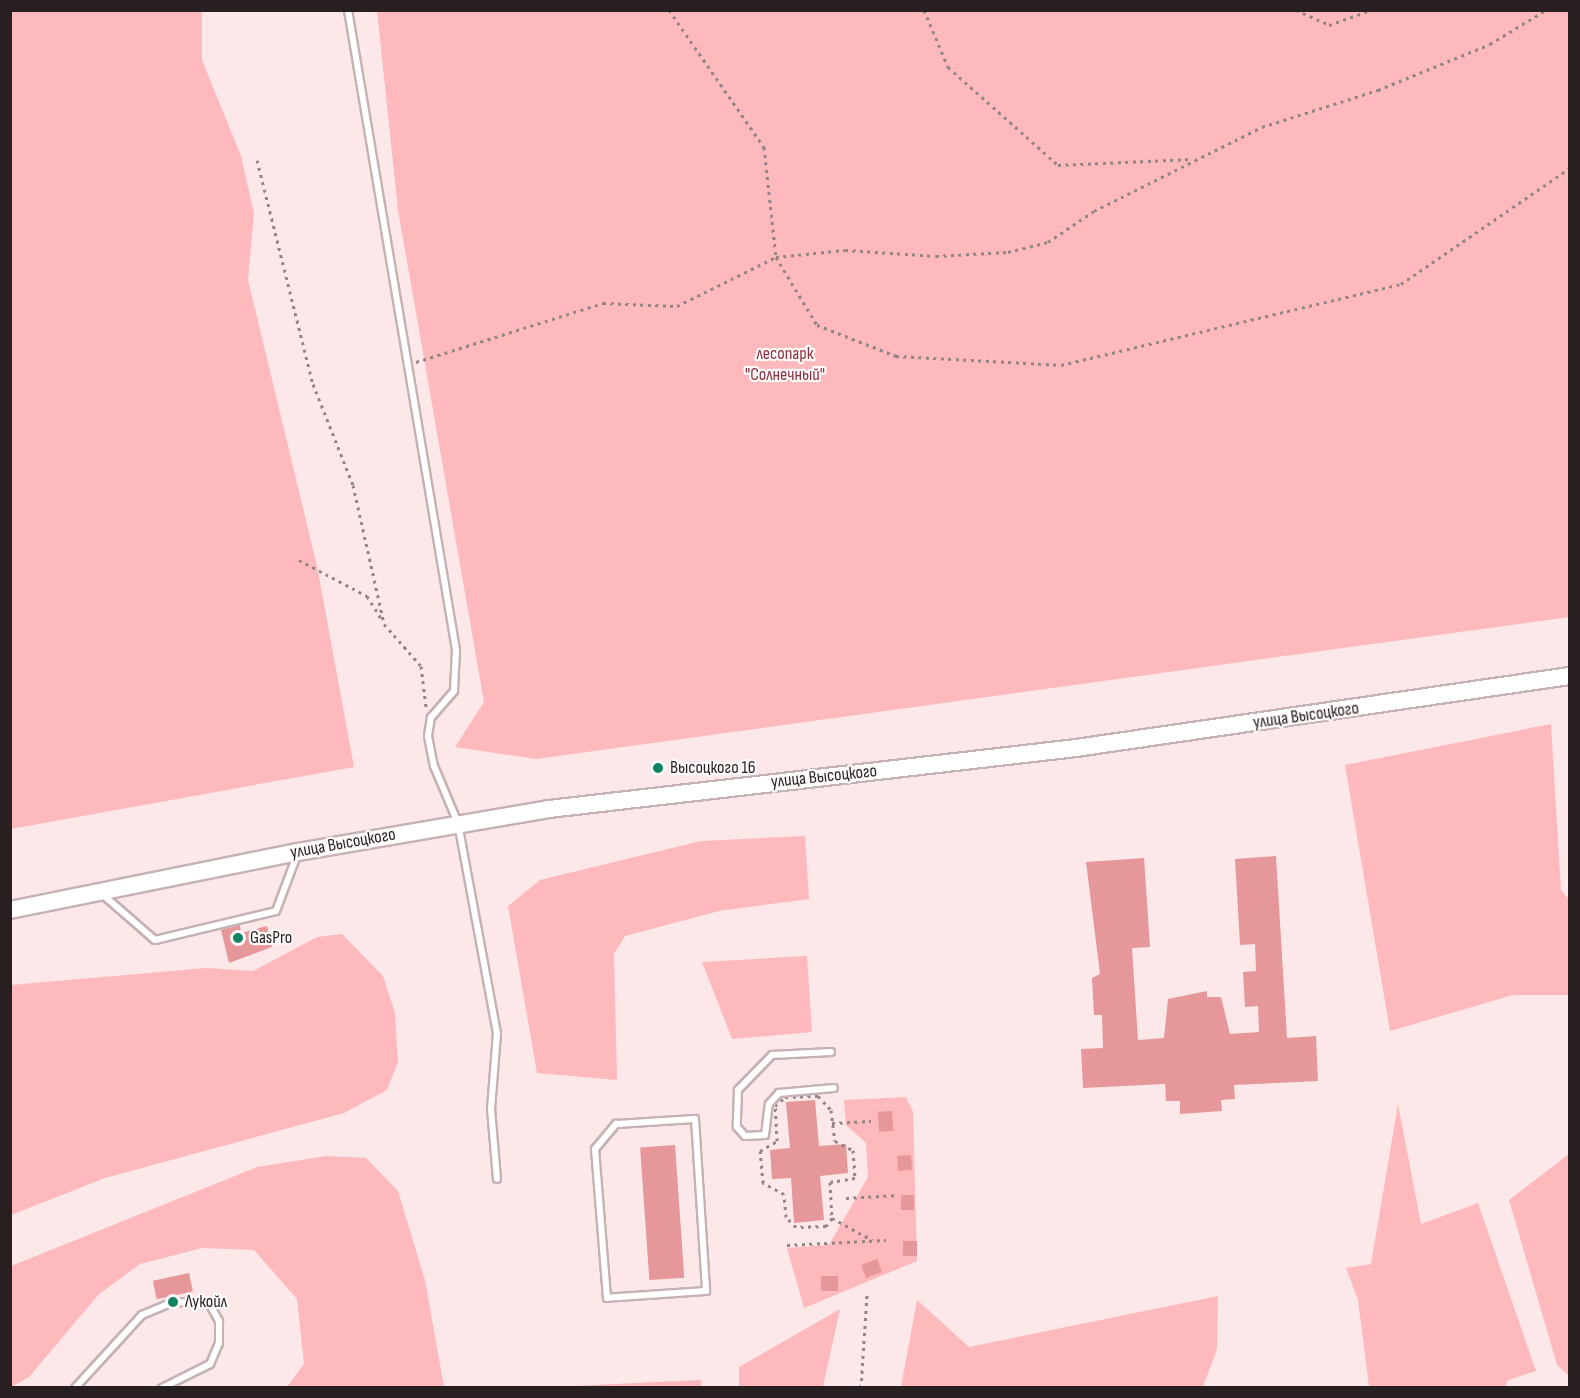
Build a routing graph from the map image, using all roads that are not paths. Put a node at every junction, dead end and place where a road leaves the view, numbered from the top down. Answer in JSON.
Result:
{"nodes":[{"id":1,"x":348,"y":10,"type":"edge"},
{"id":2,"x":1569,"y":676,"type":"edge"},
{"id":3,"x":458,"y":823,"type":"junction"},
{"id":4,"x":298,"y":852,"type":"junction"},
{"id":5,"x":99,"y":891,"type":"junction"},
{"id":6,"x":10,"y":910,"type":"edge"},
{"id":7,"x":831,"y":1052,"type":"dead end"},
{"id":8,"x":834,"y":1088,"type":"dead end"},
{"id":9,"x":597,"y":1174,"type":"joint"},
{"id":10,"x":496,"y":1179,"type":"dead end"},
{"id":11,"x":75,"y":1388,"type":"edge"},
{"id":12,"x":162,"y":1388,"type":"edge"}],
"edges":[{"from":1,"to":3,"type":"lane"},
{"from":2,"to":3,"type":"main road","name":"улица Высоцкого"},
{"from":3,"to":4,"type":"main road","name":"улица Высоцкого"},
{"from":3,"to":10,"type":"lane"},
{"from":4,"to":5,"type":"main road","name":"улица Высоцкого"},
{"from":4,"to":5,"type":"lane"},
{"from":5,"to":6,"type":"main road","name":"улица Высоцкого"},
{"from":7,"to":8,"type":"lane"},
{"from":9,"to":9,"type":"lane"},
{"from":11,"to":12,"type":"lane"}]}
